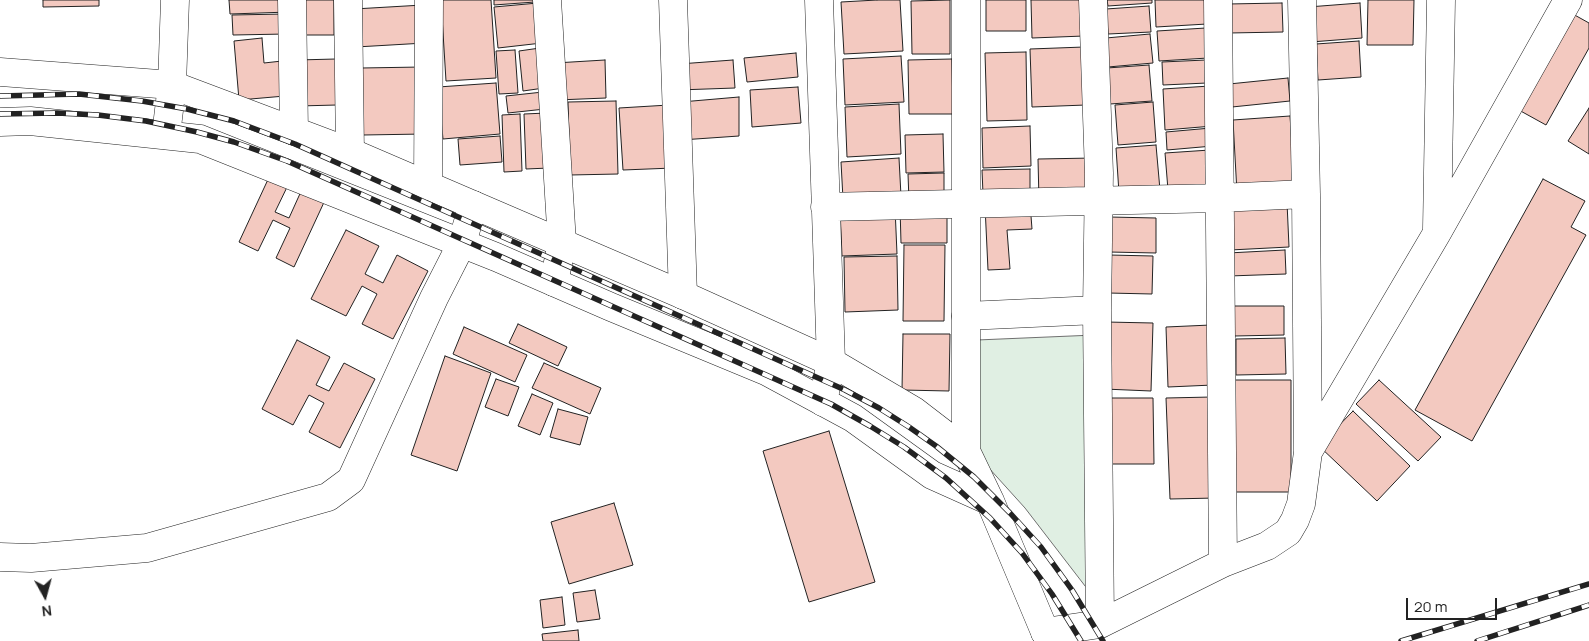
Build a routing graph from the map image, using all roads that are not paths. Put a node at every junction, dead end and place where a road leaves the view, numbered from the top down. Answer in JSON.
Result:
{"nodes":[{"id":1,"x":174,"y":0,"type":"edge"},
{"id":2,"x":292,"y":0,"type":"edge"},
{"id":3,"x":348,"y":0,"type":"edge"},
{"id":4,"x":429,"y":0,"type":"edge"},
{"id":5,"x":547,"y":0,"type":"edge"},
{"id":6,"x":673,"y":0,"type":"edge"},
{"id":7,"x":819,"y":0,"type":"edge"},
{"id":8,"x":966,"y":0,"type":"edge"},
{"id":9,"x":1093,"y":0,"type":"edge"},
{"id":10,"x":1218,"y":0,"type":"edge"},
{"id":11,"x":1302,"y":0,"type":"edge"},
{"id":12,"x":1441,"y":0,"type":"edge"},
{"id":13,"x":1568,"y":0,"type":"edge"},
{"id":14,"x":0,"y":72,"type":"edge"},
{"id":15,"x":172,"y":85,"type":"junction"},
{"id":16,"x":0,"y":122,"type":"edge"},
{"id":17,"x":294,"y":131,"type":"junction"},
{"id":18,"x":166,"y":135,"type":"junction"},
{"id":19,"x":350,"y":152,"type":"junction"},
{"id":20,"x":428,"y":186,"type":"junction"},
{"id":21,"x":1306,"y":194,"type":"junction"},
{"id":22,"x":1220,"y":198,"type":"junction"},
{"id":23,"x":1099,"y":200,"type":"junction"},
{"id":24,"x":966,"y":203,"type":"junction"},
{"id":25,"x":473,"y":205,"type":"junction"},
{"id":26,"x":825,"y":207,"type":"junction"},
{"id":27,"x":1437,"y":233,"type":"junction"},
{"id":28,"x":462,"y":243,"type":"junction"},
{"id":29,"x":562,"y":243,"type":"junction"},
{"id":30,"x":554,"y":282,"type":"junction"},
{"id":31,"x":683,"y":294,"type":"junction"},
{"id":32,"x":1097,"y":310,"type":"junction"},
{"id":33,"x":966,"y":316,"type":"junction"},
{"id":34,"x":831,"y":362,"type":"junction"},
{"id":35,"x":823,"y":402,"type":"junction"},
{"id":36,"x":966,"y":451,"type":"junction"},
{"id":37,"x":1308,"y":452,"type":"junction"},
{"id":38,"x":990,"y":501,"type":"junction"},
{"id":39,"x":0,"y":557,"type":"edge"},
{"id":40,"x":1223,"y":564,"type":"junction"},
{"id":41,"x":1100,"y":624,"type":"junction"}],
"edges":[{"from":1,"to":15,"type":"street"},
{"from":2,"to":17,"type":"street"},
{"from":3,"to":19,"type":"street"},
{"from":4,"to":20,"type":"street"},
{"from":5,"to":29,"type":"street"},
{"from":6,"to":31,"type":"street"},
{"from":7,"to":26,"type":"street"},
{"from":8,"to":24,"type":"street"},
{"from":9,"to":23,"type":"street"},
{"from":10,"to":22,"type":"street"},
{"from":11,"to":21,"type":"street"},
{"from":12,"to":27,"type":"street"},
{"from":13,"to":27,"type":"street"},
{"from":14,"to":15,"type":"street"},
{"from":15,"to":17,"type":"street"},
{"from":15,"to":18,"type":"street"},
{"from":16,"to":18,"type":"street"},
{"from":17,"to":19,"type":"street"},
{"from":18,"to":28,"type":"street"},
{"from":19,"to":20,"type":"street"},
{"from":20,"to":25,"type":"street"},
{"from":21,"to":22,"type":"street"},
{"from":21,"to":37,"type":"street"},
{"from":22,"to":23,"type":"street"},
{"from":22,"to":40,"type":"street"},
{"from":23,"to":24,"type":"street"},
{"from":23,"to":32,"type":"street"},
{"from":24,"to":26,"type":"street"},
{"from":24,"to":33,"type":"street"},
{"from":25,"to":28,"type":"street"},
{"from":25,"to":29,"type":"street"},
{"from":26,"to":34,"type":"street"},
{"from":27,"to":37,"type":"street"},
{"from":28,"to":30,"type":"street"},
{"from":28,"to":39,"type":"street"},
{"from":29,"to":30,"type":"street"},
{"from":29,"to":31,"type":"street"},
{"from":30,"to":35,"type":"street"},
{"from":31,"to":34,"type":"street"},
{"from":32,"to":33,"type":"street"},
{"from":32,"to":41,"type":"street"},
{"from":33,"to":36,"type":"street"},
{"from":34,"to":35,"type":"street"},
{"from":34,"to":36,"type":"street"},
{"from":35,"to":38,"type":"street"},
{"from":36,"to":38,"type":"street"},
{"from":37,"to":40,"type":"street"},
{"from":38,"to":41,"type":"street"},
{"from":40,"to":41,"type":"street"}]}
